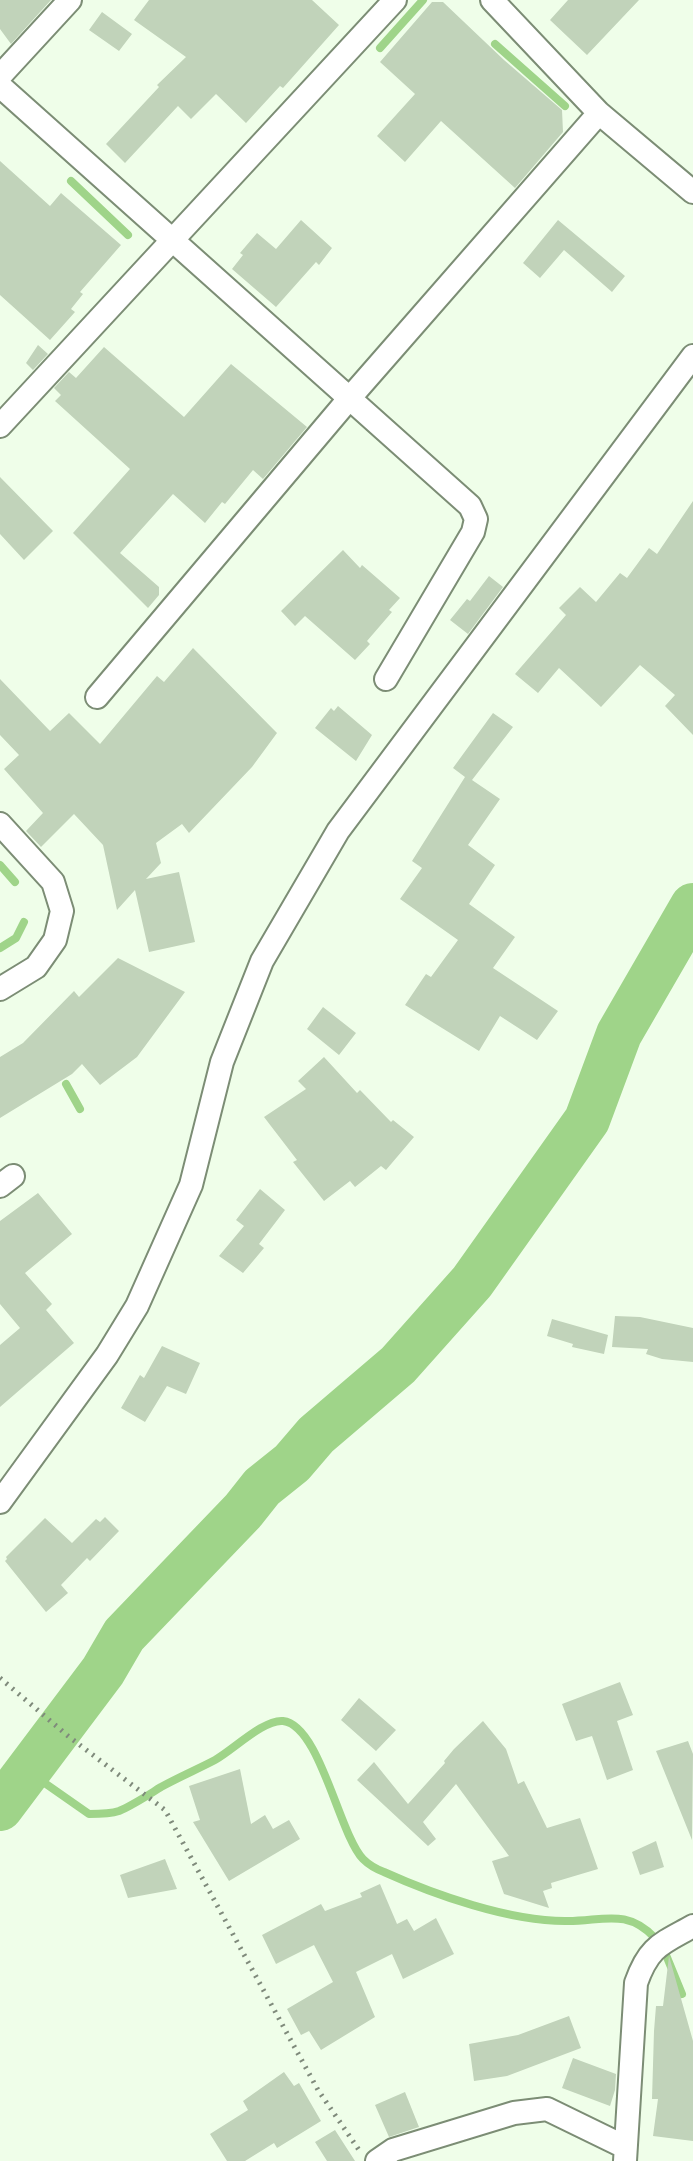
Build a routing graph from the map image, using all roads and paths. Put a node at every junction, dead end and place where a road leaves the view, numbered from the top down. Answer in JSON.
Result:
{"nodes":[{"id":1,"x":70,"y":0,"type":"edge"},
{"id":2,"x":395,"y":0,"type":"edge"},
{"id":3,"x":492,"y":0,"type":"edge"},
{"id":4,"x":0,"y":76,"type":"edge"},
{"id":5,"x":0,"y":86,"type":"edge"},
{"id":6,"x":599,"y":113,"type":"junction"},
{"id":7,"x":693,"y":192,"type":"edge"},
{"id":8,"x":170,"y":240,"type":"junction"},
{"id":9,"x":693,"y":356,"type":"edge"},
{"id":10,"x":348,"y":400,"type":"junction"},
{"id":11,"x":0,"y":426,"type":"edge"},
{"id":12,"x":386,"y":679,"type":"dead end"},
{"id":13,"x":97,"y":697,"type":"dead end"},
{"id":14,"x":0,"y":824,"type":"edge"},
{"id":15,"x":0,"y":989,"type":"edge"},
{"id":16,"x":0,"y":1502,"type":"edge"},
{"id":17,"x":0,"y":1678,"type":"edge"},
{"id":18,"x":693,"y":1926,"type":"edge"},
{"id":19,"x":625,"y":2154,"type":"edge"},
{"id":20,"x":366,"y":2161,"type":"edge"},
{"id":21,"x":377,"y":2161,"type":"edge"}],
"edges":[{"from":1,"to":4,"type":"street"},
{"from":2,"to":8,"type":"street"},
{"from":3,"to":6,"type":"street"},
{"from":5,"to":8,"type":"street"},
{"from":6,"to":7,"type":"street"},
{"from":6,"to":10,"type":"street"},
{"from":8,"to":10,"type":"street"},
{"from":8,"to":11,"type":"street"},
{"from":9,"to":16,"type":"street"},
{"from":10,"to":12,"type":"street"},
{"from":10,"to":13,"type":"street"},
{"from":14,"to":15,"type":"street"},
{"from":17,"to":20,"type":"path"},
{"from":18,"to":19,"type":"street"},
{"from":19,"to":21,"type":"street"}]}
